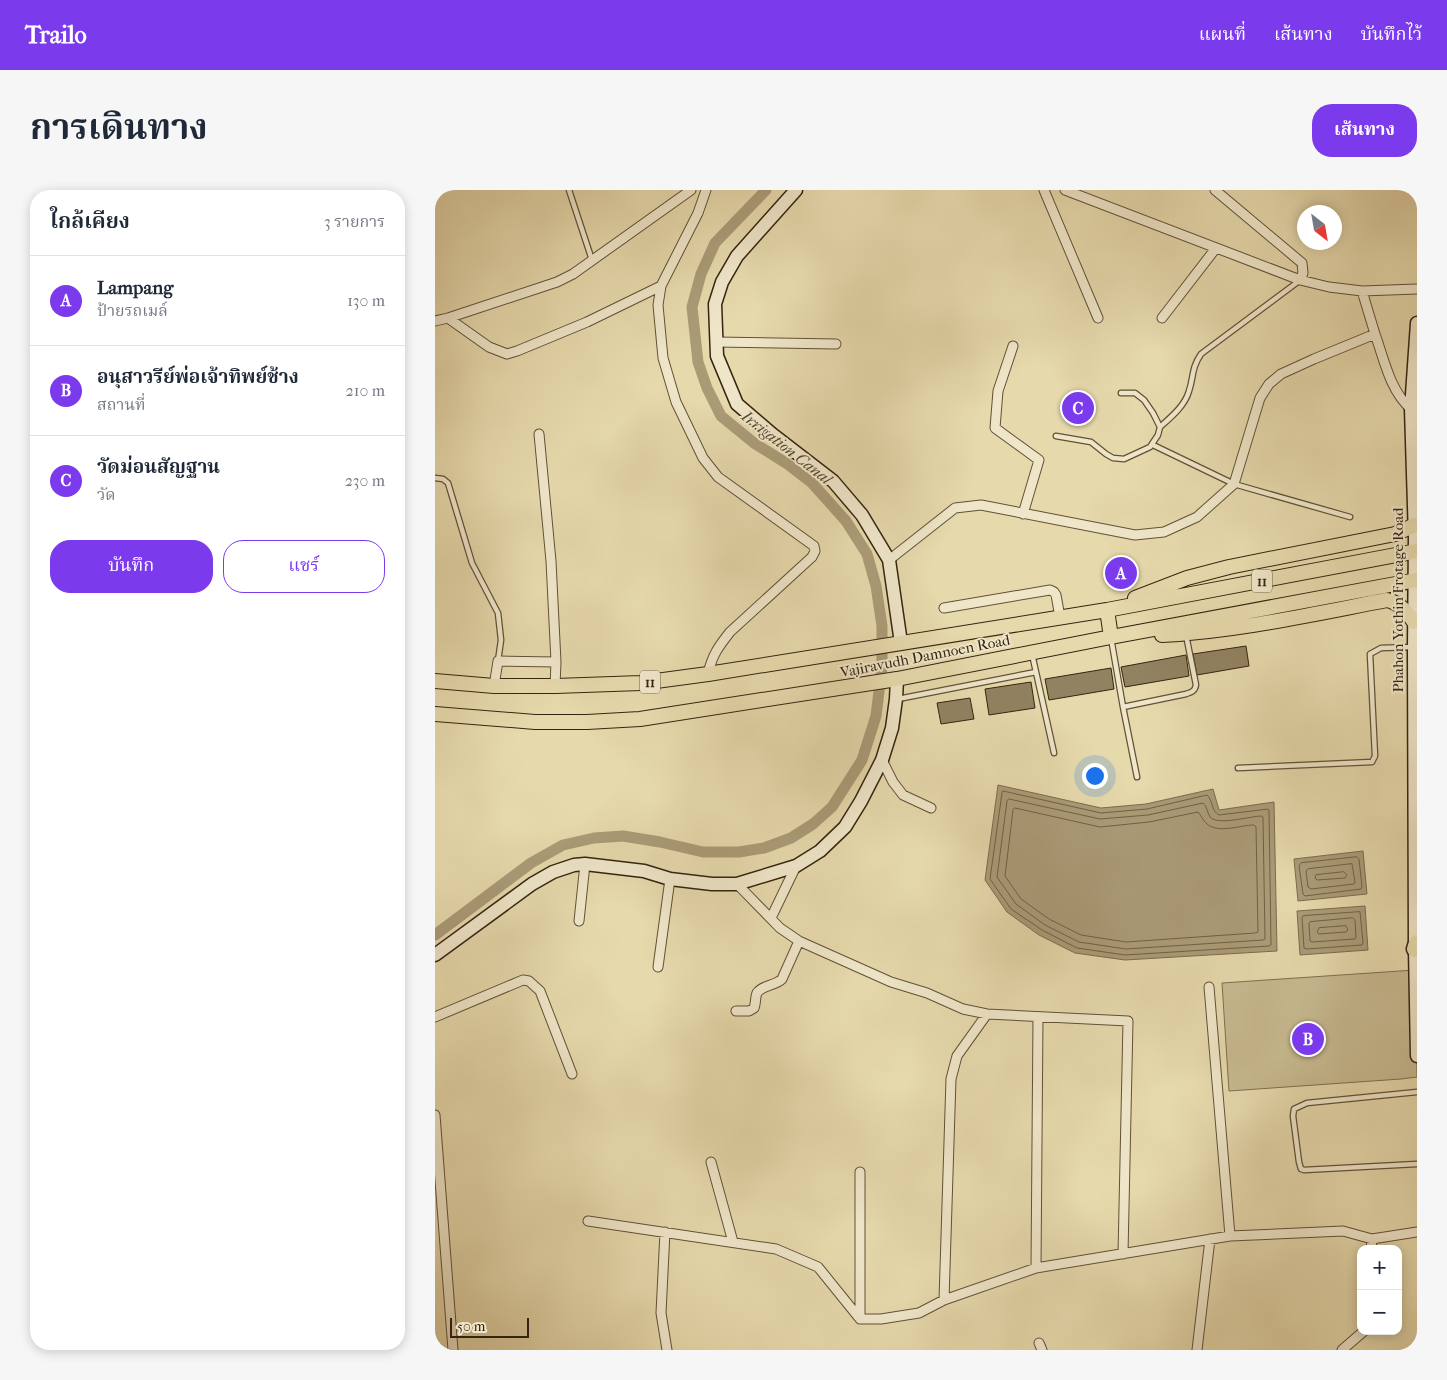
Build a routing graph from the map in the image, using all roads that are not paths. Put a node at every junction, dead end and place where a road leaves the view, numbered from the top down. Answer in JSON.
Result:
{"nodes":[{"id":1,"x":569,"y":190,"type":"edge"},
{"id":2,"x":691,"y":190,"type":"edge"},
{"id":3,"x":706,"y":190,"type":"edge"},
{"id":4,"x":796,"y":190,"type":"edge"},
{"id":5,"x":1044,"y":190,"type":"edge"},
{"id":6,"x":1065,"y":190,"type":"edge"},
{"id":7,"x":1215,"y":190,"type":"edge"},
{"id":8,"x":1080,"y":193,"type":"edge"},
{"id":9,"x":1216,"y":248,"type":"junction"},
{"id":10,"x":593,"y":260,"type":"junction"},
{"id":11,"x":1300,"y":280,"type":"junction"},
{"id":12,"x":661,"y":286,"type":"junction"},
{"id":13,"x":1417,"y":290,"type":"edge"},
{"id":14,"x":1362,"y":291,"type":"junction"},
{"id":15,"x":448,"y":318,"type":"junction"},
{"id":16,"x":1098,"y":318,"type":"dead end"},
{"id":17,"x":1162,"y":318,"type":"dead end"},
{"id":18,"x":435,"y":321,"type":"edge"},
{"id":19,"x":1417,"y":324,"type":"edge"},
{"id":20,"x":1375,"y":334,"type":"junction"},
{"id":21,"x":716,"y":342,"type":"junction"},
{"id":22,"x":836,"y":344,"type":"dead end"},
{"id":23,"x":1013,"y":346,"type":"dead end"},
{"id":24,"x":1121,"y":393,"type":"dead end"},
{"id":25,"x":1411,"y":409,"type":"junction"},
{"id":26,"x":1159,"y":427,"type":"junction"},
{"id":27,"x":539,"y":434,"type":"dead end"},
{"id":28,"x":1056,"y":436,"type":"dead end"},
{"id":29,"x":1153,"y":445,"type":"junction"},
{"id":30,"x":435,"y":478,"type":"edge"},
{"id":31,"x":1234,"y":484,"type":"junction"},
{"id":32,"x":1023,"y":514,"type":"junction"},
{"id":33,"x":1350,"y":517,"type":"dead end"},
{"id":34,"x":1415,"y":525,"type":"junction"},
{"id":35,"x":1416,"y":551,"type":"edge"},
{"id":36,"x":889,"y":560,"type":"junction"},
{"id":37,"x":1416,"y":580,"type":"edge"},
{"id":38,"x":944,"y":608,"type":"dead end"},
{"id":39,"x":1107,"y":610,"type":"junction"},
{"id":40,"x":1060,"y":617,"type":"junction"},
{"id":41,"x":1414,"y":622,"type":"junction"},
{"id":42,"x":1185,"y":634,"type":"junction"},
{"id":43,"x":1111,"y":637,"type":"junction"},
{"id":44,"x":901,"y":643,"type":"junction"},
{"id":45,"x":1414,"y":647,"type":"junction"},
{"id":46,"x":1031,"y":652,"type":"junction"},
{"id":47,"x":498,"y":661,"type":"junction"},
{"id":48,"x":556,"y":662,"type":"junction"},
{"id":49,"x":1036,"y":672,"type":"junction"},
{"id":50,"x":708,"y":674,"type":"junction"},
{"id":51,"x":897,"y":679,"type":"junction"},
{"id":52,"x":435,"y":681,"type":"edge"},
{"id":53,"x":494,"y":686,"type":"junction"},
{"id":54,"x":555,"y":686,"type":"junction"},
{"id":55,"x":896,"y":699,"type":"junction"},
{"id":56,"x":1123,"y":706,"type":"junction"},
{"id":57,"x":435,"y":714,"type":"edge"},
{"id":58,"x":1054,"y":753,"type":"dead end"},
{"id":59,"x":882,"y":760,"type":"junction"},
{"id":60,"x":1238,"y":768,"type":"dead end"},
{"id":61,"x":1137,"y":777,"type":"dead end"},
{"id":62,"x":931,"y":808,"type":"dead end"},
{"id":63,"x":585,"y":864,"type":"junction"},
{"id":64,"x":796,"y":866,"type":"junction"},
{"id":65,"x":670,"y":879,"type":"junction"},
{"id":66,"x":737,"y":884,"type":"junction"},
{"id":67,"x":771,"y":918,"type":"junction"},
{"id":68,"x":579,"y":921,"type":"dead end"},
{"id":69,"x":799,"y":941,"type":"junction"},
{"id":70,"x":1416,"y":946,"type":"edge"},
{"id":71,"x":435,"y":956,"type":"edge"},
{"id":72,"x":658,"y":967,"type":"dead end"},
{"id":73,"x":1209,"y":987,"type":"dead end"},
{"id":74,"x":736,"y":1011,"type":"dead end"},
{"id":75,"x":987,"y":1014,"type":"junction"},
{"id":76,"x":435,"y":1017,"type":"edge"},
{"id":77,"x":1038,"y":1017,"type":"junction"},
{"id":78,"x":1417,"y":1056,"type":"edge"},
{"id":79,"x":571,"y":1074,"type":"dead end"},
{"id":80,"x":1417,"y":1092,"type":"edge"},
{"id":81,"x":435,"y":1115,"type":"edge"},
{"id":82,"x":711,"y":1162,"type":"dead end"},
{"id":83,"x":1417,"y":1164,"type":"edge"},
{"id":84,"x":860,"y":1172,"type":"dead end"},
{"id":85,"x":589,"y":1221,"type":"dead end"},
{"id":86,"x":665,"y":1232,"type":"junction"},
{"id":87,"x":1417,"y":1232,"type":"edge"},
{"id":88,"x":1230,"y":1236,"type":"junction"},
{"id":89,"x":1210,"y":1239,"type":"junction"},
{"id":90,"x":733,"y":1242,"type":"junction"},
{"id":91,"x":1371,"y":1244,"type":"edge"},
{"id":92,"x":1123,"y":1254,"type":"junction"},
{"id":93,"x":1035,"y":1268,"type":"junction"},
{"id":94,"x":944,"y":1300,"type":"junction"},
{"id":95,"x":860,"y":1319,"type":"junction"},
{"id":96,"x":1359,"y":1335,"type":"edge"},
{"id":97,"x":453,"y":1350,"type":"edge"},
{"id":98,"x":667,"y":1350,"type":"edge"},
{"id":99,"x":1197,"y":1350,"type":"edge"},
{"id":100,"x":1342,"y":1350,"type":"edge"}],
"edges":[{"from":1,"to":10,"type":"lane"},
{"from":2,"to":10,"type":"street"},
{"from":3,"to":12,"type":"street"},
{"from":4,"to":21,"type":"street"},
{"from":5,"to":16,"type":"street"},
{"from":6,"to":8,"type":"street"},
{"from":7,"to":11,"type":"street"},
{"from":8,"to":9,"type":"street"},
{"from":9,"to":11,"type":"street"},
{"from":9,"to":17,"type":"street"},
{"from":10,"to":15,"type":"street"},
{"from":11,"to":14,"type":"street"},
{"from":11,"to":26,"type":"lane"},
{"from":12,"to":15,"type":"street"},
{"from":12,"to":50,"type":"street"},
{"from":13,"to":14,"type":"street"},
{"from":14,"to":20,"type":"street"},
{"from":15,"to":18,"type":"street"},
{"from":19,"to":25,"type":"street","name":"Phahon Yothin Frotage Road"},
{"from":20,"to":25,"type":"street"},
{"from":20,"to":31,"type":"street"},
{"from":21,"to":22,"type":"street"},
{"from":21,"to":36,"type":"street"},
{"from":23,"to":32,"type":"street"},
{"from":24,"to":26,"type":"lane"},
{"from":25,"to":34,"type":"street","name":"Phahon Yothin Frotage Road"},
{"from":26,"to":29,"type":"lane"},
{"from":27,"to":48,"type":"street"},
{"from":28,"to":29,"type":"lane"},
{"from":29,"to":31,"type":"lane"},
{"from":30,"to":47,"type":"lane"},
{"from":31,"to":32,"type":"street"},
{"from":31,"to":33,"type":"lane"},
{"from":32,"to":36,"type":"street"},
{"from":34,"to":35,"type":"street","name":"Phahon Yothin Frotage Road"},
{"from":34,"to":39,"type":"main road"},
{"from":35,"to":37,"type":"street","name":"Phahon Yothin Frotage Road"},
{"from":35,"to":39,"type":"main road","name":"Vajiravudh Damnoen Road","number":"11"},
{"from":36,"to":44,"type":"street"},
{"from":37,"to":41,"type":"street","name":"Phahon Yothin Frotage Road"},
{"from":37,"to":43,"type":"main road","name":"Vajiravudh Damnoen Road","number":"11"},
{"from":38,"to":40,"type":"street"},
{"from":39,"to":40,"type":"main road","name":"Vajiravudh Damnoen Road","number":"11"},
{"from":39,"to":43,"type":"main road"},
{"from":40,"to":44,"type":"main road","name":"Vajiravudh Damnoen Road","number":"11"},
{"from":41,"to":42,"type":"main road"},
{"from":41,"to":45,"type":"street","name":"Phahon Yothin Frotage Road"},
{"from":42,"to":43,"type":"main road"},
{"from":42,"to":56,"type":"lane"},
{"from":43,"to":46,"type":"main road","name":"Vajiravudh Damnoen Road","number":"11"},
{"from":43,"to":56,"type":"lane"},
{"from":44,"to":50,"type":"main road","name":"Vajiravudh Damnoen Road","number":"11"},
{"from":45,"to":60,"type":"lane"},
{"from":45,"to":70,"type":"street","name":"Phahon Yothin Frotage Road"},
{"from":46,"to":49,"type":"lane"},
{"from":46,"to":51,"type":"main road","name":"Vajiravudh Damnoen Road","number":"11"},
{"from":47,"to":48,"type":"street"},
{"from":47,"to":53,"type":"street"},
{"from":48,"to":54,"type":"street"},
{"from":49,"to":55,"type":"lane"},
{"from":49,"to":58,"type":"lane"},
{"from":50,"to":54,"type":"main road","name":"Vajiravudh Damnoen Road","number":"11"},
{"from":51,"to":55,"type":"street"},
{"from":51,"to":57,"type":"main road","name":"Vajiravudh Damnoen Road","number":"11"},
{"from":52,"to":53,"type":"main road","name":"Vajiravudh Damnoen Road","number":"11"},
{"from":53,"to":54,"type":"main road","name":"Vajiravudh Damnoen Road","number":"11"},
{"from":55,"to":59,"type":"street"},
{"from":56,"to":61,"type":"lane"},
{"from":59,"to":62,"type":"street"},
{"from":59,"to":64,"type":"street"},
{"from":63,"to":65,"type":"street"},
{"from":63,"to":68,"type":"street"},
{"from":63,"to":71,"type":"street"},
{"from":64,"to":66,"type":"street"},
{"from":64,"to":67,"type":"street"},
{"from":65,"to":66,"type":"street"},
{"from":65,"to":72,"type":"street"},
{"from":66,"to":67,"type":"street"},
{"from":67,"to":69,"type":"street"},
{"from":69,"to":74,"type":"street"},
{"from":69,"to":75,"type":"street"},
{"from":70,"to":78,"type":"street","name":"Phahon Yothin Frotage Road"},
{"from":73,"to":88,"type":"street"},
{"from":75,"to":77,"type":"street"},
{"from":75,"to":94,"type":"street"},
{"from":76,"to":79,"type":"street"},
{"from":77,"to":92,"type":"street"},
{"from":77,"to":93,"type":"street"},
{"from":80,"to":83,"type":"lane"},
{"from":81,"to":97,"type":"street"},
{"from":82,"to":90,"type":"street"},
{"from":84,"to":95,"type":"street"},
{"from":85,"to":86,"type":"street"},
{"from":86,"to":90,"type":"street"},
{"from":86,"to":98,"type":"street"},
{"from":87,"to":91,"type":"street"},
{"from":88,"to":89,"type":"street"},
{"from":88,"to":91,"type":"street"},
{"from":89,"to":92,"type":"street"},
{"from":89,"to":99,"type":"street"},
{"from":90,"to":95,"type":"street"},
{"from":92,"to":93,"type":"street"},
{"from":93,"to":94,"type":"street"},
{"from":94,"to":95,"type":"street"},
{"from":96,"to":100,"type":"street"}]}
